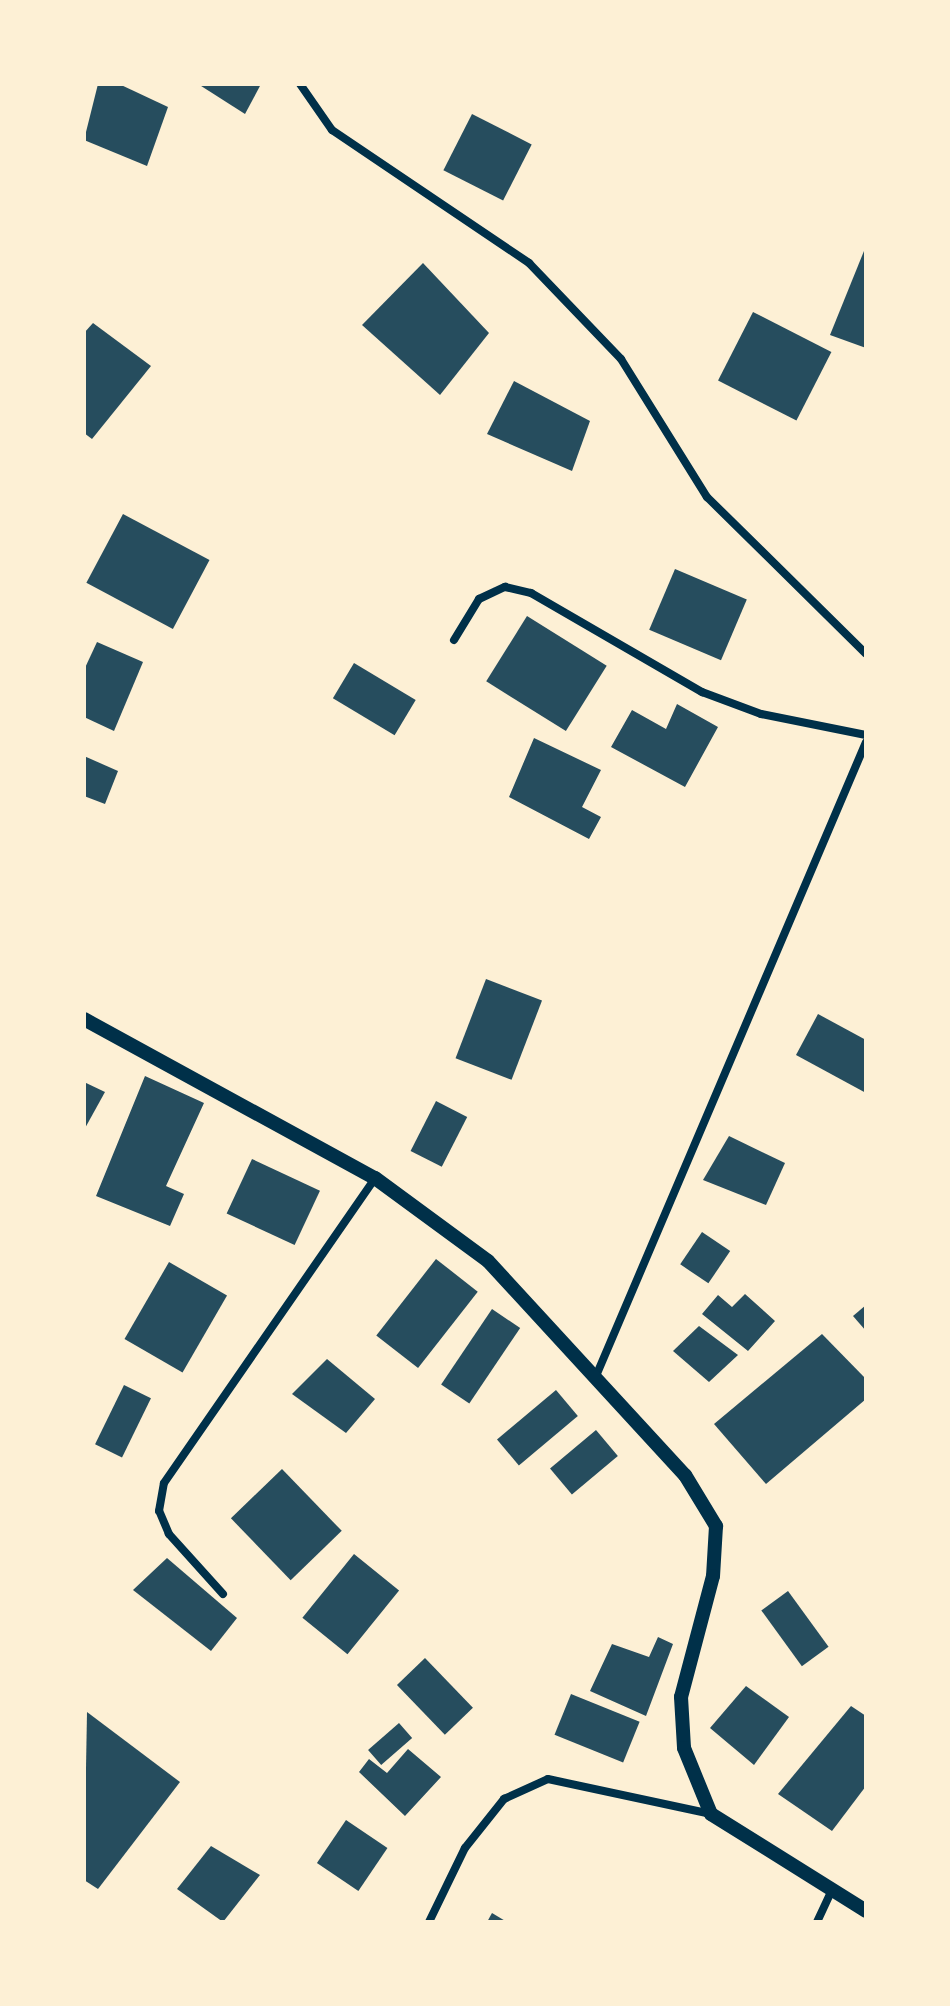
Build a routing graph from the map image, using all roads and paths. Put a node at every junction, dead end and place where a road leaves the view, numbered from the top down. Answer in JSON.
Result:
{"nodes":[{"id":1,"x":300,"y":84,"type":"edge"},
{"id":2,"x":454,"y":640,"type":"dead end"},
{"id":3,"x":866,"y":654,"type":"edge"},
{"id":4,"x":866,"y":735,"type":"edge"},
{"id":5,"x":866,"y":742,"type":"edge"},
{"id":6,"x":84,"y":1019,"type":"edge"},
{"id":7,"x":375,"y":1178,"type":"junction"},
{"id":8,"x":596,"y":1376,"type":"junction"},
{"id":9,"x":223,"y":1594,"type":"dead end"},
{"id":10,"x":711,"y":1814,"type":"junction"},
{"id":11,"x":830,"y":1894,"type":"junction"},
{"id":12,"x":866,"y":1911,"type":"edge"},
{"id":13,"x":429,"y":1922,"type":"edge"},
{"id":14,"x":817,"y":1922,"type":"edge"}],
"edges":[{"from":1,"to":3,"type":"street"},
{"from":2,"to":4,"type":"street"},
{"from":5,"to":8,"type":"street"},
{"from":6,"to":7,"type":"street"},
{"from":7,"to":8,"type":"street"},
{"from":7,"to":9,"type":"street"},
{"from":8,"to":10,"type":"street"},
{"from":10,"to":11,"type":"street"},
{"from":10,"to":13,"type":"street"},
{"from":11,"to":12,"type":"street"},
{"from":11,"to":14,"type":"street"}]}
